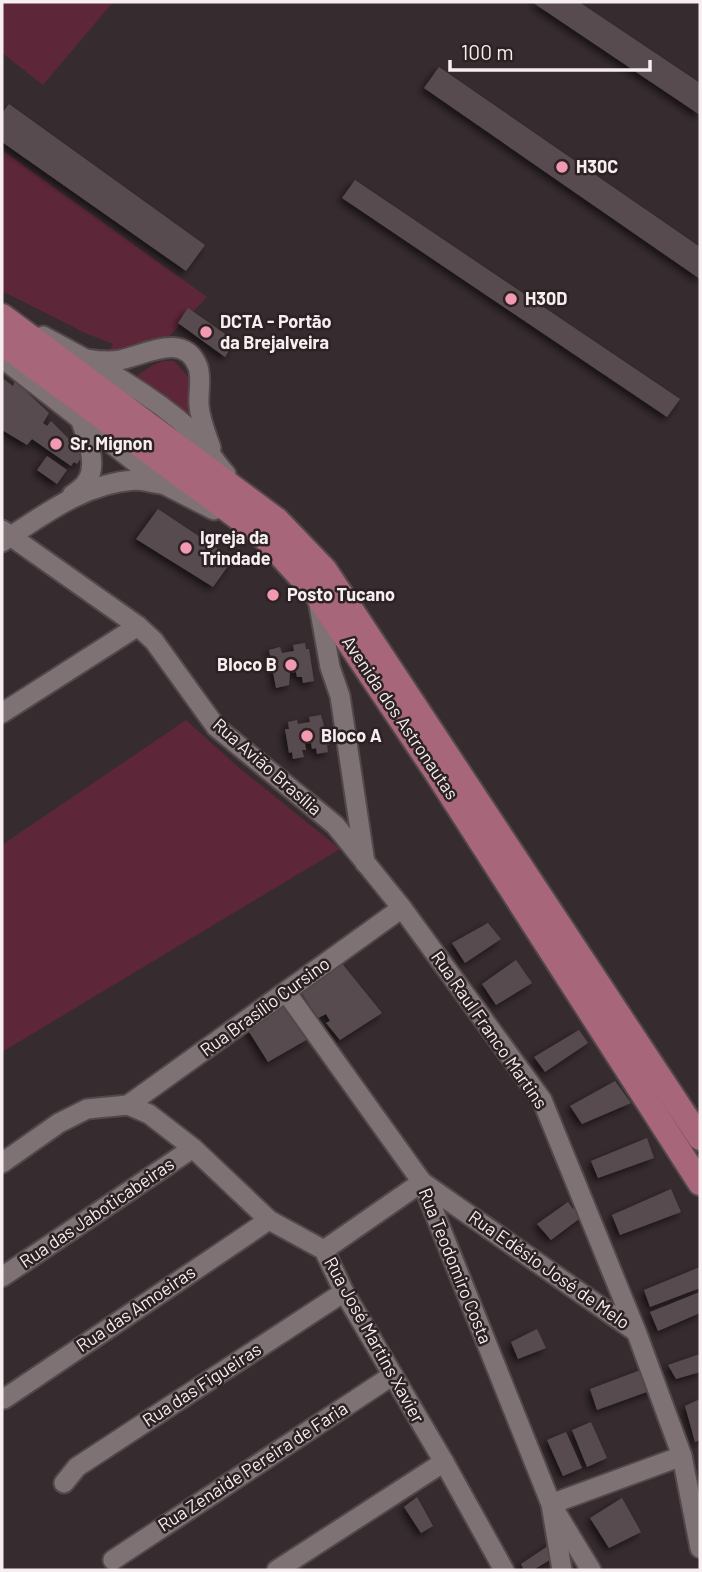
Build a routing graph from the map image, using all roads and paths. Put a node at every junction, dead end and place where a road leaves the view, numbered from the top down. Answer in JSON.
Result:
{"nodes":[{"id":1,"x":2,"y":315,"type":"edge"},
{"id":2,"x":2,"y":343,"type":"edge"},
{"id":3,"x":2,"y":358,"type":"edge"},
{"id":4,"x":68,"y":378,"type":"junction"},
{"id":5,"x":79,"y":418,"type":"junction"},
{"id":6,"x":203,"y":479,"type":"junction"},
{"id":7,"x":163,"y":484,"type":"junction"},
{"id":8,"x":66,"y":500,"type":"junction"},
{"id":9,"x":5,"y":536,"type":"edge"},
{"id":10,"x":317,"y":595,"type":"junction"},
{"id":11,"x":138,"y":626,"type":"junction"},
{"id":12,"x":364,"y":663,"type":"junction"},
{"id":13,"x":340,"y":696,"type":"junction"},
{"id":14,"x":2,"y":713,"type":"edge"},
{"id":15,"x":366,"y":864,"type":"junction"},
{"id":16,"x":402,"y":908,"type":"junction"},
{"id":17,"x":286,"y":992,"type":"junction"},
{"id":18,"x":128,"y":1105,"type":"junction"},
{"id":19,"x":700,"y":1138,"type":"edge"},
{"id":20,"x":192,"y":1148,"type":"junction"},
{"id":21,"x":2,"y":1163,"type":"edge"},
{"id":22,"x":422,"y":1182,"type":"junction"},
{"id":23,"x":700,"y":1183,"type":"edge"},
{"id":24,"x":269,"y":1220,"type":"junction"},
{"id":25,"x":324,"y":1250,"type":"junction"},
{"id":26,"x":2,"y":1277,"type":"edge"},
{"id":27,"x":344,"y":1292,"type":"junction"},
{"id":28,"x":636,"y":1331,"type":"junction"},
{"id":29,"x":393,"y":1375,"type":"junction"},
{"id":30,"x":4,"y":1399,"type":"dead end"},
{"id":31,"x":682,"y":1456,"type":"junction"},
{"id":32,"x":444,"y":1462,"type":"junction"},
{"id":33,"x":64,"y":1483,"type":"dead end"},
{"id":34,"x":551,"y":1504,"type":"junction"},
{"id":35,"x":700,"y":1548,"type":"edge"},
{"id":36,"x":113,"y":1560,"type":"dead end"},
{"id":37,"x":277,"y":1570,"type":"edge"},
{"id":38,"x":504,"y":1570,"type":"edge"},
{"id":39,"x":562,"y":1570,"type":"edge"},
{"id":40,"x":591,"y":1570,"type":"edge"}],
"edges":[{"from":1,"to":4,"type":"main road","name":"Avenida dos Astronautas"},
{"from":2,"to":4,"type":"main road","name":"Avenida dos Astronautas"},
{"from":3,"to":4,"type":"street"},
{"from":4,"to":5,"type":"street"},
{"from":4,"to":6,"type":"main road","name":"Avenida dos Astronautas"},
{"from":4,"to":6,"type":"street"},
{"from":4,"to":6,"type":"street"},
{"from":5,"to":7,"type":"street"},
{"from":5,"to":8,"type":"street"},
{"from":6,"to":7,"type":"street"},
{"from":6,"to":10,"type":"main road","name":"Avenida dos Astronautas"},
{"from":6,"to":19,"type":"main road","name":"Avenida dos Astronautas"},
{"from":7,"to":8,"type":"street"},
{"from":8,"to":9,"type":"street"},
{"from":9,"to":11,"type":"street","name":"Rua Avião Brasília"},
{"from":10,"to":12,"type":"main road","name":"Avenida dos Astronautas"},
{"from":10,"to":13,"type":"street"},
{"from":11,"to":14,"type":"street"},
{"from":11,"to":15,"type":"street","name":"Rua Avião Brasília"},
{"from":12,"to":13,"type":"street"},
{"from":12,"to":23,"type":"main road","name":"Avenida dos Astronautas"},
{"from":13,"to":15,"type":"street"},
{"from":15,"to":16,"type":"street","name":"Rua Raul Franco Martins"},
{"from":16,"to":17,"type":"street","name":"Rua Brasílio Cursino"},
{"from":16,"to":28,"type":"street","name":"Rua Raul Franco Martins"},
{"from":17,"to":18,"type":"street","name":"Rua Brasílio Cursino"},
{"from":17,"to":22,"type":"street","name":"Rua Teodomiro Costa"},
{"from":18,"to":20,"type":"street","name":"Rua José Martins Xavier"},
{"from":18,"to":21,"type":"street"},
{"from":20,"to":24,"type":"street","name":"Rua José Martins Xavier"},
{"from":20,"to":26,"type":"street","name":"Rua das Jaboticabeiras"},
{"from":22,"to":25,"type":"street"},
{"from":22,"to":28,"type":"street","name":"Rua Edésio José de Melo"},
{"from":22,"to":34,"type":"street","name":"Rua Teodomiro Costa"},
{"from":24,"to":25,"type":"street","name":"Rua José Martins Xavier"},
{"from":24,"to":30,"type":"street","name":"Rua das Amoeiras"},
{"from":25,"to":27,"type":"street","name":"Rua José Martins Xavier"},
{"from":27,"to":29,"type":"street","name":"Rua José Martins Xavier"},
{"from":27,"to":33,"type":"street","name":"Rua das Figueiras"},
{"from":28,"to":31,"type":"street","name":"Rua Raul Franco Martins"},
{"from":29,"to":32,"type":"street","name":"Rua José Martins Xavier"},
{"from":29,"to":36,"type":"street","name":"Rua Zenaide Pereira de Faria"},
{"from":31,"to":34,"type":"street"},
{"from":31,"to":35,"type":"street","name":"Rua Raul Franco Martins"},
{"from":32,"to":37,"type":"street"},
{"from":32,"to":38,"type":"street","name":"Rua José Martins Xavier"},
{"from":34,"to":39,"type":"street","name":"Rua Teodomiro Costa"},
{"from":34,"to":40,"type":"street"}]}
